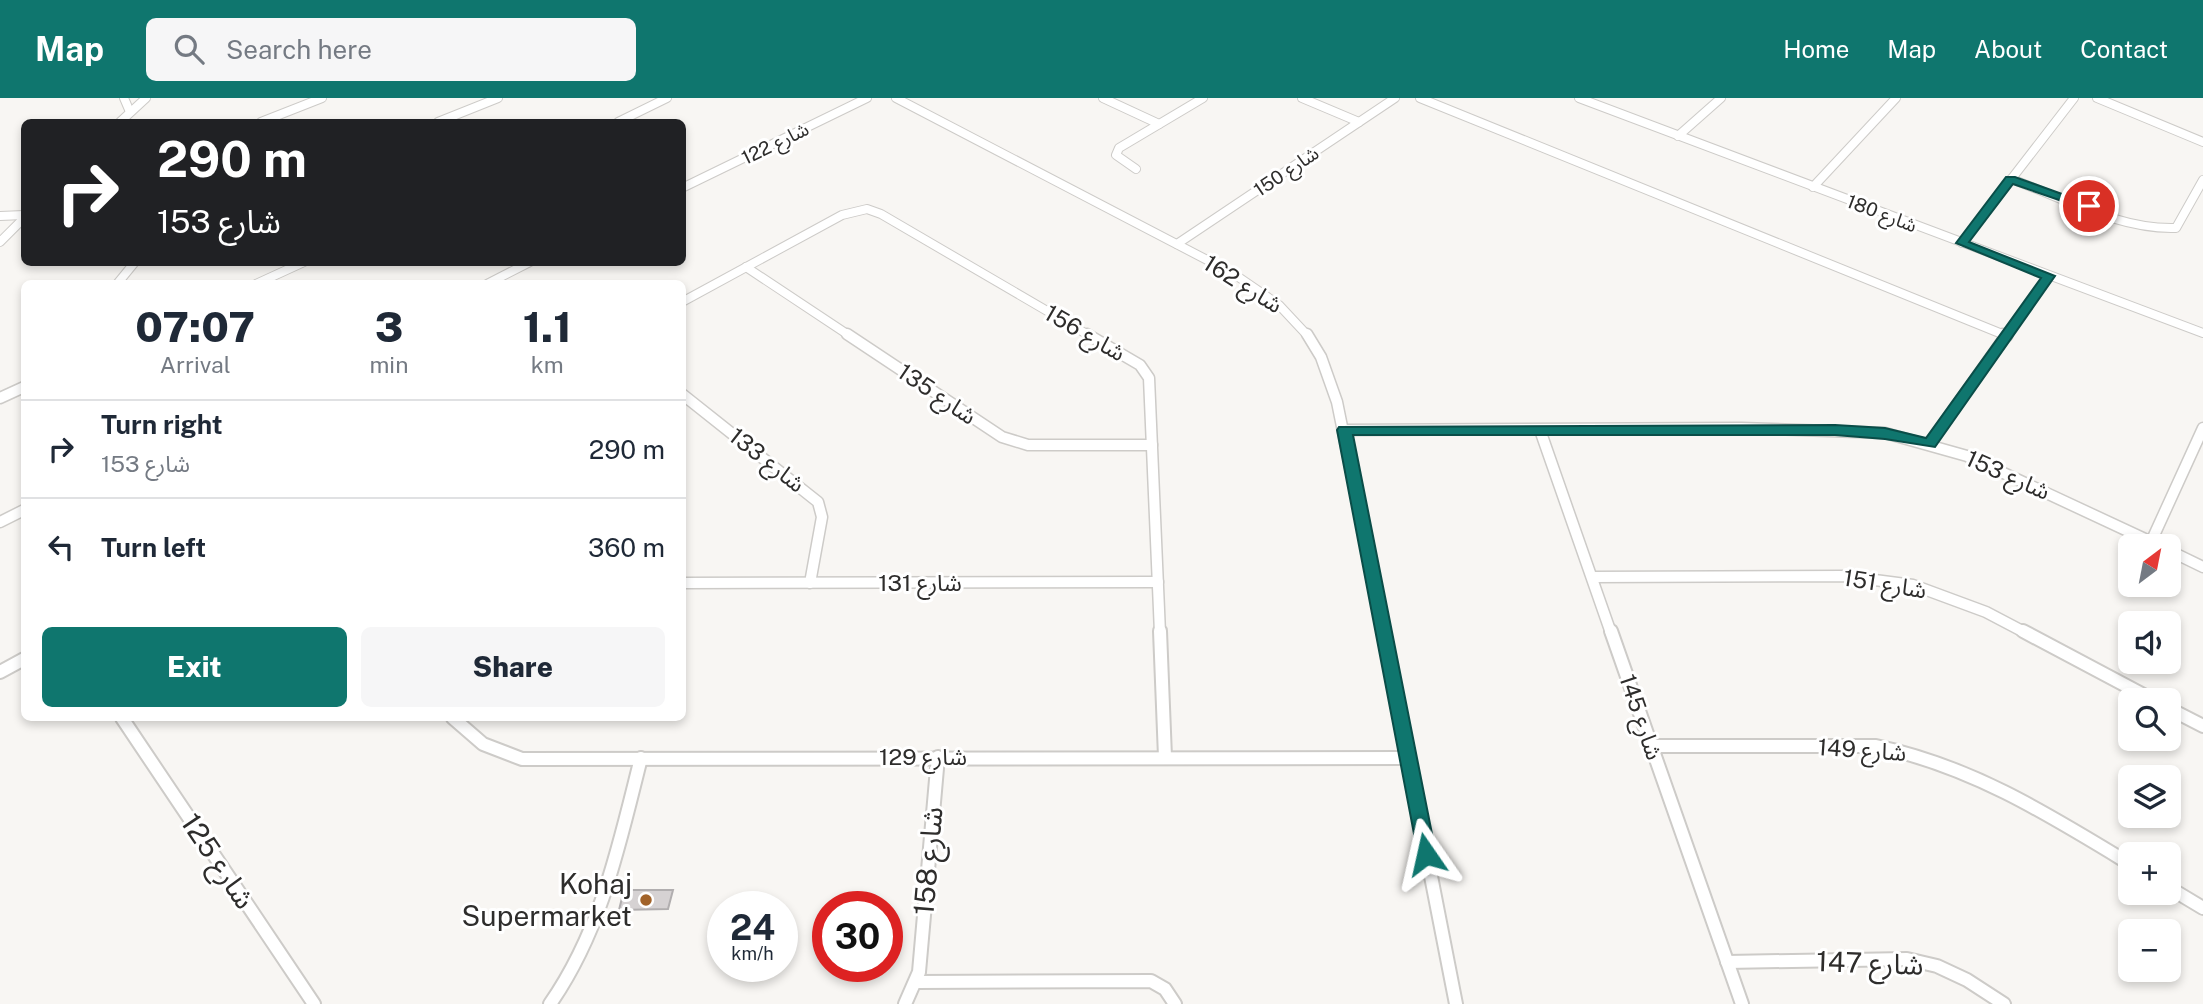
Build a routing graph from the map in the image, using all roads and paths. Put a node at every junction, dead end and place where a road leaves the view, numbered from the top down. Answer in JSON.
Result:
{"nodes":[{"id":1,"x":124,"y":98,"type":"edge"},
{"id":2,"x":146,"y":98,"type":"edge"},
{"id":3,"x":322,"y":98,"type":"edge"},
{"id":4,"x":498,"y":98,"type":"edge"},
{"id":5,"x":667,"y":98,"type":"edge"},
{"id":6,"x":867,"y":98,"type":"edge"},
{"id":7,"x":896,"y":98,"type":"edge"},
{"id":8,"x":1103,"y":98,"type":"edge"},
{"id":9,"x":1203,"y":98,"type":"edge"},
{"id":10,"x":1302,"y":98,"type":"edge"},
{"id":11,"x":1395,"y":98,"type":"edge"},
{"id":12,"x":1420,"y":98,"type":"edge"},
{"id":13,"x":1579,"y":98,"type":"edge"},
{"id":14,"x":1721,"y":98,"type":"edge"},
{"id":15,"x":1896,"y":98,"type":"edge"},
{"id":16,"x":2074,"y":98,"type":"edge"},
{"id":17,"x":2097,"y":98,"type":"edge"},
{"id":18,"x":130,"y":112,"type":"junction"},
{"id":19,"x":123,"y":119,"type":"edge"},
{"id":20,"x":269,"y":119,"type":"edge"},
{"id":21,"x":446,"y":119,"type":"edge"},
{"id":22,"x":624,"y":119,"type":"edge"},
{"id":23,"x":1359,"y":122,"type":"junction"},
{"id":24,"x":1159,"y":124,"type":"junction"},
{"id":25,"x":1678,"y":136,"type":"junction"},
{"id":26,"x":2203,"y":142,"type":"edge"},
{"id":27,"x":1136,"y":169,"type":"dead end"},
{"id":28,"x":2011,"y":179,"type":"junction"},
{"id":29,"x":2203,"y":180,"type":"edge"},
{"id":30,"x":686,"y":186,"type":"edge"},
{"id":31,"x":1813,"y":187,"type":"junction"},
{"id":32,"x":0,"y":216,"type":"edge"},
{"id":33,"x":21,"y":217,"type":"edge"},
{"id":34,"x":21,"y":220,"type":"edge"},
{"id":35,"x":0,"y":242,"type":"edge"},
{"id":36,"x":1962,"y":243,"type":"junction"},
{"id":37,"x":1177,"y":244,"type":"junction"},
{"id":38,"x":132,"y":266,"type":"edge"},
{"id":39,"x":295,"y":266,"type":"edge"},
{"id":40,"x":522,"y":266,"type":"edge"},
{"id":41,"x":746,"y":267,"type":"junction"},
{"id":42,"x":2048,"y":276,"type":"junction"},
{"id":43,"x":120,"y":280,"type":"edge"},
{"id":44,"x":265,"y":280,"type":"edge"},
{"id":45,"x":495,"y":280,"type":"edge"},
{"id":46,"x":686,"y":300,"type":"edge"},
{"id":47,"x":2007,"y":336,"type":"junction"},
{"id":48,"x":2203,"y":336,"type":"edge"},
{"id":49,"x":21,"y":388,"type":"edge"},
{"id":50,"x":686,"y":397,"type":"edge"},
{"id":51,"x":0,"y":398,"type":"edge"},
{"id":52,"x":2203,"y":428,"type":"edge"},
{"id":53,"x":1540,"y":429,"type":"junction"},
{"id":54,"x":1344,"y":430,"type":"junction"},
{"id":55,"x":1930,"y":443,"type":"junction"},
{"id":56,"x":1152,"y":445,"type":"junction"},
{"id":57,"x":21,"y":512,"type":"edge"},
{"id":58,"x":0,"y":522,"type":"edge"},
{"id":59,"x":2134,"y":534,"type":"edge"},
{"id":60,"x":2159,"y":534,"type":"edge"},
{"id":61,"x":2181,"y":556,"type":"edge"},
{"id":62,"x":2203,"y":567,"type":"edge"},
{"id":63,"x":1592,"y":577,"type":"junction"},
{"id":64,"x":1158,"y":582,"type":"junction"},
{"id":65,"x":686,"y":583,"type":"edge"},
{"id":66,"x":810,"y":583,"type":"junction"},
{"id":67,"x":21,"y":661,"type":"edge"},
{"id":68,"x":0,"y":672,"type":"edge"},
{"id":69,"x":2130,"y":688,"type":"edge"},
{"id":70,"x":2181,"y":715,"type":"edge"},
{"id":71,"x":130,"y":721,"type":"edge"},
{"id":72,"x":456,"y":721,"type":"edge"},
{"id":73,"x":2203,"y":726,"type":"edge"},
{"id":74,"x":1651,"y":746,"type":"junction"},
{"id":75,"x":938,"y":757,"type":"junction"},
{"id":76,"x":1166,"y":757,"type":"junction"},
{"id":77,"x":641,"y":758,"type":"junction"},
{"id":78,"x":1407,"y":758,"type":"junction"},
{"id":79,"x":2118,"y":857,"type":"edge"},
{"id":80,"x":2181,"y":895,"type":"edge"},
{"id":81,"x":2203,"y":908,"type":"edge"},
{"id":82,"x":1727,"y":962,"type":"junction"},
{"id":83,"x":916,"y":982,"type":"junction"},
{"id":84,"x":314,"y":1004,"type":"edge"},
{"id":85,"x":550,"y":1004,"type":"edge"},
{"id":86,"x":905,"y":1004,"type":"edge"},
{"id":87,"x":1175,"y":1004,"type":"edge"},
{"id":88,"x":1456,"y":1004,"type":"edge"},
{"id":89,"x":1742,"y":1004,"type":"edge"},
{"id":90,"x":2004,"y":1004,"type":"edge"}],
"edges":[{"from":1,"to":18,"type":"street"},
{"from":2,"to":18,"type":"street"},
{"from":3,"to":20,"type":"street"},
{"from":4,"to":21,"type":"street"},
{"from":5,"to":22,"type":"street"},
{"from":6,"to":30,"type":"street","name":"شارع 122"},
{"from":7,"to":37,"type":"street","name":"شارع 162"},
{"from":8,"to":24,"type":"street"},
{"from":9,"to":24,"type":"street"},
{"from":10,"to":23,"type":"street"},
{"from":11,"to":23,"type":"street","name":"شارع 150"},
{"from":12,"to":47,"type":"street"},
{"from":13,"to":25,"type":"street","name":"شارع 180"},
{"from":14,"to":25,"type":"street"},
{"from":15,"to":31,"type":"street"},
{"from":16,"to":28,"type":"street"},
{"from":17,"to":26,"type":"street"},
{"from":18,"to":19,"type":"street"},
{"from":23,"to":37,"type":"street","name":"شارع 150"},
{"from":24,"to":27,"type":"street"},
{"from":25,"to":31,"type":"street","name":"شارع 180"},
{"from":28,"to":29,"type":"street"},
{"from":28,"to":36,"type":"street"},
{"from":31,"to":36,"type":"street","name":"شارع 180"},
{"from":32,"to":33,"type":"street"},
{"from":34,"to":35,"type":"street"},
{"from":36,"to":42,"type":"street","name":"شارع 180"},
{"from":37,"to":54,"type":"street","name":"شارع 162"},
{"from":38,"to":43,"type":"street"},
{"from":39,"to":44,"type":"street"},
{"from":40,"to":45,"type":"street"},
{"from":41,"to":46,"type":"street","name":"شارع 156"},
{"from":41,"to":56,"type":"street","name":"شارع 135"},
{"from":41,"to":56,"type":"street","name":"شارع 156"},
{"from":42,"to":47,"type":"street"},
{"from":42,"to":48,"type":"street","name":"شارع 180"},
{"from":47,"to":55,"type":"street"},
{"from":49,"to":51,"type":"street"},
{"from":50,"to":66,"type":"street","name":"شارع 133"},
{"from":52,"to":60,"type":"street"},
{"from":53,"to":54,"type":"street","name":"شارع 153"},
{"from":53,"to":55,"type":"street","name":"شارع 153"},
{"from":53,"to":63,"type":"street","name":"شارع 145"},
{"from":54,"to":78,"type":"street","name":"شارع 162"},
{"from":55,"to":59,"type":"street","name":"شارع 153"},
{"from":56,"to":64,"type":"street","name":"شارع 156"},
{"from":57,"to":58,"type":"street"},
{"from":61,"to":62,"type":"street"},
{"from":63,"to":69,"type":"street","name":"شارع 151"},
{"from":63,"to":74,"type":"street","name":"شارع 145"},
{"from":64,"to":66,"type":"street","name":"شارع 131"},
{"from":64,"to":76,"type":"street","name":"شارع 156"},
{"from":65,"to":66,"type":"street","name":"شارع 131"},
{"from":67,"to":68,"type":"street"},
{"from":70,"to":73,"type":"street"},
{"from":71,"to":84,"type":"street","name":"شارع 125"},
{"from":72,"to":77,"type":"street","name":"شارع 129"},
{"from":74,"to":79,"type":"street","name":"شارع 149"},
{"from":74,"to":82,"type":"street","name":"شارع 145"},
{"from":75,"to":76,"type":"street","name":"شارع 129"},
{"from":75,"to":77,"type":"street","name":"شارع 129"},
{"from":75,"to":83,"type":"street","name":"شارع 158"},
{"from":76,"to":78,"type":"street","name":"شارع 129"},
{"from":77,"to":85,"type":"street"},
{"from":78,"to":88,"type":"street","name":"شارع 162"},
{"from":80,"to":81,"type":"street"},
{"from":82,"to":89,"type":"street","name":"شارع 145"},
{"from":82,"to":90,"type":"street","name":"شارع 147"},
{"from":83,"to":86,"type":"street","name":"شارع 158"},
{"from":83,"to":87,"type":"street"}]}
